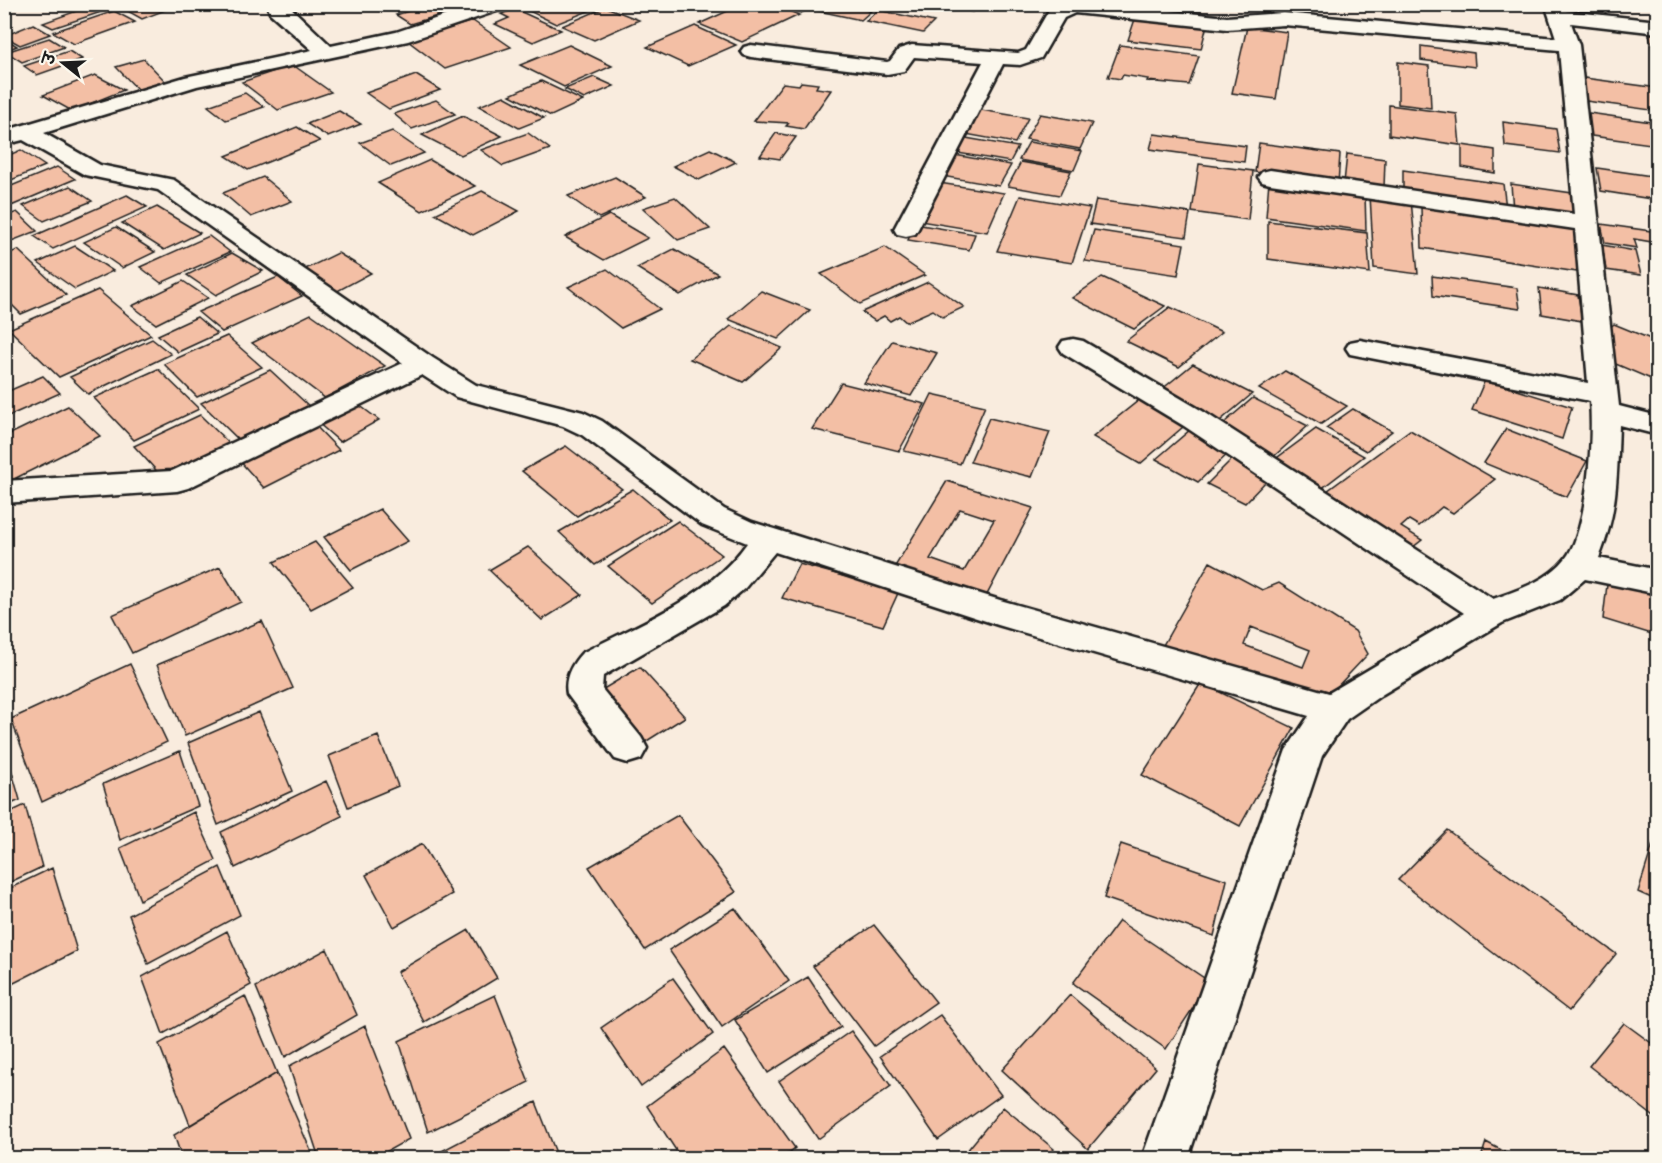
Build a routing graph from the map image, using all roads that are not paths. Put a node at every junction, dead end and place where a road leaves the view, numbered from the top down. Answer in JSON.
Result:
{"nodes":[{"id":1,"x":277,"y":4,"type":"edge"},
{"id":2,"x":499,"y":4,"type":"edge"},
{"id":3,"x":1561,"y":22,"type":"edge"},
{"id":4,"x":1658,"y":27,"type":"edge"},
{"id":5,"x":751,"y":51,"type":"dead end"},
{"id":6,"x":329,"y":54,"type":"junction"},
{"id":7,"x":995,"y":59,"type":"junction"},
{"id":8,"x":15,"y":135,"type":"edge"},
{"id":9,"x":1270,"y":177,"type":"dead end"},
{"id":10,"x":1586,"y":223,"type":"junction"},
{"id":11,"x":906,"y":229,"type":"dead end"},
{"id":12,"x":1073,"y":347,"type":"dead end"},
{"id":13,"x":1360,"y":348,"type":"dead end"},
{"id":14,"x":423,"y":364,"type":"junction"},
{"id":15,"x":1604,"y":403,"type":"junction"},
{"id":16,"x":1658,"y":426,"type":"edge"},
{"id":17,"x":4,"y":492,"type":"edge"},
{"id":18,"x":766,"y":539,"type":"junction"},
{"id":19,"x":1579,"y":566,"type":"junction"},
{"id":20,"x":1658,"y":582,"type":"edge"},
{"id":21,"x":1490,"y":614,"type":"junction"},
{"id":22,"x":1334,"y":709,"type":"junction"},
{"id":23,"x":628,"y":748,"type":"dead end"},
{"id":24,"x":1165,"y":1158,"type":"edge"}],
"edges":[{"from":1,"to":6,"type":"street"},
{"from":2,"to":6,"type":"street"},
{"from":3,"to":4,"type":"street"},
{"from":3,"to":7,"type":"street"},
{"from":3,"to":10,"type":"street"},
{"from":5,"to":7,"type":"street"},
{"from":6,"to":8,"type":"street"},
{"from":7,"to":11,"type":"street"},
{"from":8,"to":14,"type":"street"},
{"from":9,"to":10,"type":"street"},
{"from":10,"to":15,"type":"street"},
{"from":12,"to":21,"type":"street"},
{"from":13,"to":15,"type":"street"},
{"from":14,"to":17,"type":"street"},
{"from":14,"to":18,"type":"street"},
{"from":15,"to":16,"type":"street"},
{"from":15,"to":19,"type":"street"},
{"from":18,"to":22,"type":"street"},
{"from":18,"to":23,"type":"street"},
{"from":19,"to":20,"type":"street"},
{"from":19,"to":21,"type":"street"},
{"from":21,"to":22,"type":"street"},
{"from":22,"to":24,"type":"street"}]}
